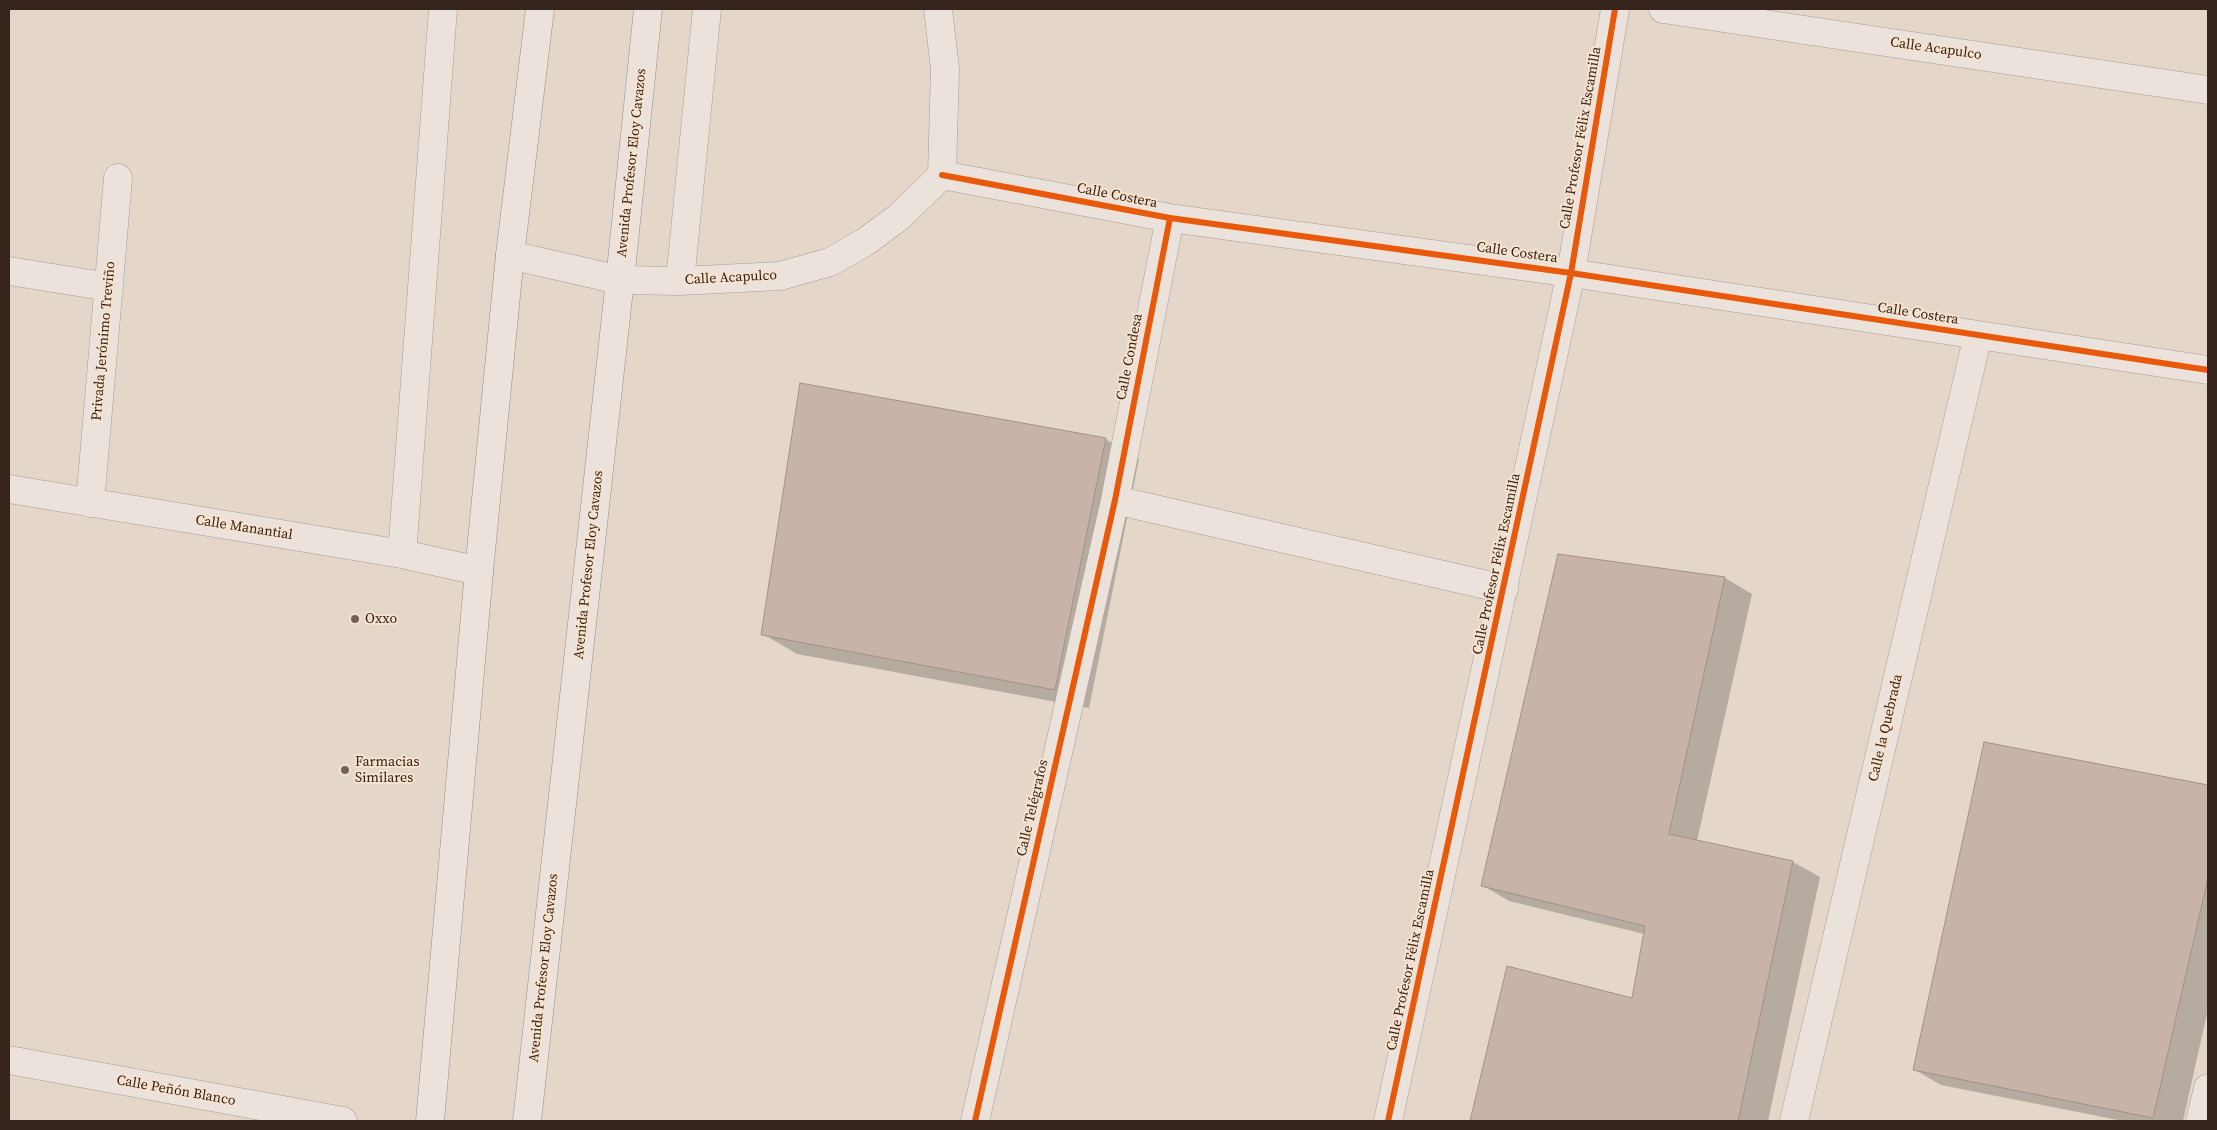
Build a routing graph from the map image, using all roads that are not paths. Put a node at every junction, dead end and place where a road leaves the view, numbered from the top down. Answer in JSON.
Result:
{"nodes":[{"id":1,"x":443,"y":9,"type":"edge"},
{"id":2,"x":540,"y":9,"type":"edge"},
{"id":3,"x":648,"y":9,"type":"edge"},
{"id":4,"x":707,"y":9,"type":"edge"},
{"id":5,"x":938,"y":9,"type":"edge"},
{"id":6,"x":1615,"y":9,"type":"edge"},
{"id":7,"x":1663,"y":9,"type":"edge"},
{"id":8,"x":2208,"y":90,"type":"edge"},
{"id":9,"x":942,"y":175,"type":"junction"},
{"id":10,"x":118,"y":178,"type":"dead end"},
{"id":11,"x":1170,"y":218,"type":"junction"},
{"id":12,"x":510,"y":255,"type":"junction"},
{"id":13,"x":9,"y":271,"type":"edge"},
{"id":14,"x":1571,"y":273,"type":"junction"},
{"id":15,"x":620,"y":280,"type":"junction"},
{"id":16,"x":680,"y":281,"type":"junction"},
{"id":17,"x":109,"y":288,"type":"junction"},
{"id":18,"x":1978,"y":335,"type":"junction"},
{"id":19,"x":2208,"y":370,"type":"edge"},
{"id":20,"x":9,"y":489,"type":"edge"},
{"id":21,"x":1115,"y":500,"type":"junction"},
{"id":22,"x":90,"y":503,"type":"junction"},
{"id":23,"x":402,"y":554,"type":"junction"},
{"id":24,"x":479,"y":571,"type":"junction"},
{"id":25,"x":1504,"y":589,"type":"junction"},
{"id":26,"x":9,"y":1060,"type":"edge"},
{"id":27,"x":2208,"y":1088,"type":"edge"},
{"id":28,"x":343,"y":1121,"type":"edge"},
{"id":29,"x":430,"y":1121,"type":"edge"},
{"id":30,"x":527,"y":1121,"type":"edge"},
{"id":31,"x":975,"y":1121,"type":"edge"},
{"id":32,"x":1388,"y":1121,"type":"edge"},
{"id":33,"x":1794,"y":1121,"type":"edge"},
{"id":34,"x":2200,"y":1121,"type":"edge"}],
"edges":[{"from":1,"to":23,"type":"street"},
{"from":2,"to":12,"type":"street"},
{"from":3,"to":15,"type":"street","name":"Avenida Profesor Eloy Cavazos"},
{"from":4,"to":16,"type":"street"},
{"from":5,"to":9,"type":"street"},
{"from":6,"to":14,"type":"street","name":"Calle Profesor Félix Escamilla"},
{"from":7,"to":8,"type":"street","name":"Calle Acapulco"},
{"from":9,"to":11,"type":"street","name":"Calle Costera"},
{"from":9,"to":16,"type":"street","name":"Calle Acapulco"},
{"from":10,"to":17,"type":"street","name":"Privada Jerónimo Treviño"},
{"from":11,"to":14,"type":"street","name":"Calle Costera"},
{"from":11,"to":21,"type":"street","name":"Calle Condesa"},
{"from":12,"to":15,"type":"street","name":"Calle Acapulco"},
{"from":12,"to":24,"type":"street"},
{"from":13,"to":17,"type":"street"},
{"from":14,"to":18,"type":"street","name":"Calle Costera"},
{"from":14,"to":25,"type":"street","name":"Calle Profesor Félix Escamilla"},
{"from":15,"to":16,"type":"street","name":"Calle Acapulco"},
{"from":15,"to":30,"type":"street","name":"Avenida Profesor Eloy Cavazos"},
{"from":17,"to":22,"type":"street","name":"Privada Jerónimo Treviño"},
{"from":18,"to":19,"type":"street","name":"Calle Costera"},
{"from":18,"to":33,"type":"street","name":"Calle la Quebrada"},
{"from":20,"to":22,"type":"street","name":"Calle Manantial"},
{"from":21,"to":25,"type":"street"},
{"from":21,"to":31,"type":"street","name":"Calle Telégrafos"},
{"from":22,"to":23,"type":"street","name":"Calle Manantial"},
{"from":23,"to":24,"type":"street","name":"Calle Manantial"},
{"from":24,"to":29,"type":"street"},
{"from":25,"to":32,"type":"street","name":"Calle Profesor Félix Escamilla"},
{"from":26,"to":28,"type":"street","name":"Calle Peñón Blanco"},
{"from":27,"to":34,"type":"street"}]}
